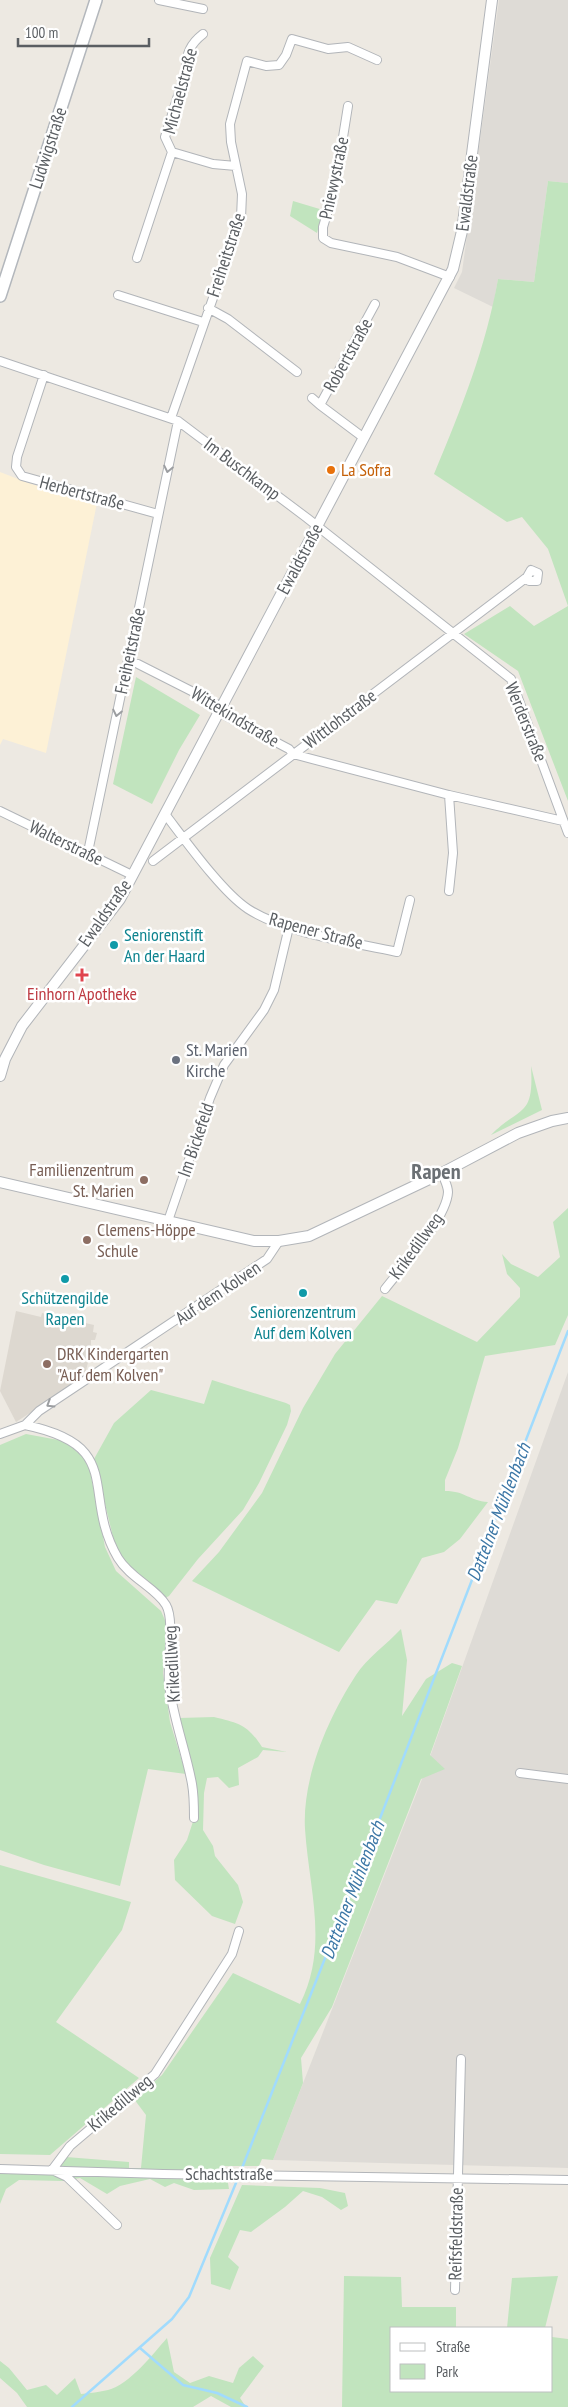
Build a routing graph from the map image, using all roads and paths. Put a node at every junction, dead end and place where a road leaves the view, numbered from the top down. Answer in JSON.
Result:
{"nodes":[{"id":1,"x":96,"y":0,"type":"edge"},
{"id":2,"x":159,"y":0,"type":"edge"},
{"id":3,"x":492,"y":0,"type":"edge"},
{"id":4,"x":203,"y":9,"type":"dead end"},
{"id":5,"x":203,"y":34,"type":"dead end"},
{"id":6,"x":377,"y":60,"type":"dead end"},
{"id":7,"x":348,"y":106,"type":"dead end"},
{"id":8,"x":172,"y":152,"type":"junction"},
{"id":9,"x":236,"y":166,"type":"junction"},
{"id":10,"x":137,"y":258,"type":"dead end"},
{"id":11,"x":450,"y":277,"type":"junction"},
{"id":12,"x":118,"y":295,"type":"dead end"},
{"id":13,"x":0,"y":296,"type":"edge"},
{"id":14,"x":375,"y":304,"type":"dead end"},
{"id":15,"x":208,"y":308,"type":"junction"},
{"id":16,"x":203,"y":322,"type":"junction"},
{"id":17,"x":0,"y":361,"type":"edge"},
{"id":18,"x":297,"y":372,"type":"dead end"},
{"id":19,"x":44,"y":375,"type":"junction"},
{"id":20,"x":312,"y":398,"type":"dead end"},
{"id":21,"x":320,"y":405,"type":"junction"},
{"id":22,"x":174,"y":419,"type":"junction"},
{"id":23,"x":364,"y":438,"type":"junction"},
{"id":24,"x":158,"y":514,"type":"junction"},
{"id":25,"x":318,"y":527,"type":"junction"},
{"id":26,"x":527,"y":577,"type":"dead end"},
{"id":27,"x":453,"y":633,"type":"junction"},
{"id":28,"x":138,"y":664,"type":"dead end"},
{"id":29,"x":219,"y":712,"type":"junction"},
{"id":30,"x":294,"y":754,"type":"junction"},
{"id":31,"x":449,"y":795,"type":"junction"},
{"id":32,"x":0,"y":811,"type":"edge"},
{"id":33,"x":165,"y":814,"type":"junction"},
{"id":34,"x":563,"y":821,"type":"junction"},
{"id":35,"x":568,"y":833,"type":"edge"},
{"id":36,"x":183,"y":837,"type":"junction"},
{"id":37,"x":88,"y":852,"type":"junction"},
{"id":38,"x":153,"y":861,"type":"dead end"},
{"id":39,"x":132,"y":875,"type":"junction"},
{"id":40,"x":449,"y":891,"type":"dead end"},
{"id":41,"x":410,"y":900,"type":"dead end"},
{"id":42,"x":289,"y":927,"type":"junction"},
{"id":43,"x":0,"y":1076,"type":"edge"},
{"id":44,"x":568,"y":1118,"type":"edge"},
{"id":45,"x":442,"y":1173,"type":"junction"},
{"id":46,"x":0,"y":1182,"type":"edge"},
{"id":47,"x":168,"y":1221,"type":"junction"},
{"id":48,"x":279,"y":1241,"type":"junction"},
{"id":49,"x":385,"y":1289,"type":"dead end"},
{"id":50,"x":25,"y":1425,"type":"junction"},
{"id":51,"x":0,"y":1434,"type":"edge"},
{"id":52,"x":520,"y":1773,"type":"dead end"},
{"id":53,"x":568,"y":1779,"type":"edge"},
{"id":54,"x":194,"y":1818,"type":"dead end"},
{"id":55,"x":239,"y":1931,"type":"dead end"},
{"id":56,"x":461,"y":2059,"type":"dead end"},
{"id":57,"x":0,"y":2169,"type":"edge"},
{"id":58,"x":52,"y":2170,"type":"junction"},
{"id":59,"x":457,"y":2177,"type":"junction"},
{"id":60,"x":568,"y":2180,"type":"edge"},
{"id":61,"x":117,"y":2225,"type":"dead end"},
{"id":62,"x":454,"y":2290,"type":"dead end"}],
"edges":[{"from":1,"to":13,"type":"main road","name":"Ludwigstraße"},
{"from":2,"to":4,"type":"street"},
{"from":3,"to":11,"type":"street","name":"Ewaldstraße"},
{"from":5,"to":8,"type":"street","name":"Michaelstraße"},
{"from":6,"to":9,"type":"street","name":"Freiheitstraße"},
{"from":7,"to":11,"type":"street","name":"Pniewystraße"},
{"from":8,"to":9,"type":"street","name":"Michaelstraße"},
{"from":8,"to":10,"type":"street","name":"Michaelstraße"},
{"from":9,"to":15,"type":"street","name":"Freiheitstraße"},
{"from":11,"to":23,"type":"street","name":"Ewaldstraße"},
{"from":12,"to":16,"type":"street"},
{"from":14,"to":21,"type":"street","name":"Robertstraße"},
{"from":15,"to":16,"type":"street","name":"Freiheitstraße"},
{"from":15,"to":18,"type":"street"},
{"from":16,"to":22,"type":"street","name":"Freiheitstraße"},
{"from":17,"to":19,"type":"street","name":"Im Buschkamp"},
{"from":19,"to":22,"type":"street","name":"Im Buschkamp"},
{"from":19,"to":24,"type":"street","name":"Herbertstraße"},
{"from":20,"to":21,"type":"street","name":"Robertstraße"},
{"from":21,"to":23,"type":"street","name":"Robertstraße"},
{"from":22,"to":24,"type":"street","name":"Freiheitstraße","one_way":true},
{"from":22,"to":25,"type":"street","name":"Im Buschkamp"},
{"from":23,"to":25,"type":"street","name":"Ewaldstraße"},
{"from":24,"to":37,"type":"street","name":"Freiheitstraße","one_way":true},
{"from":25,"to":27,"type":"street","name":"Im Buschkamp"},
{"from":25,"to":29,"type":"street","name":"Ewaldstraße"},
{"from":26,"to":27,"type":"street","name":"Wittlohstraße"},
{"from":27,"to":30,"type":"street","name":"Wittlohstraße"},
{"from":27,"to":34,"type":"street","name":"Werderstraße"},
{"from":28,"to":29,"type":"street","name":"Wittekindstraße"},
{"from":29,"to":30,"type":"street","name":"Wittekindstraße"},
{"from":29,"to":33,"type":"street","name":"Ewaldstraße"},
{"from":30,"to":31,"type":"street","name":"Wittekindstraße"},
{"from":30,"to":36,"type":"street","name":"Wittlohstraße"},
{"from":31,"to":34,"type":"street","name":"Wittekindstraße"},
{"from":31,"to":40,"type":"street"},
{"from":32,"to":37,"type":"street","name":"Walterstraße"},
{"from":33,"to":36,"type":"street","name":"Rapener Straße"},
{"from":33,"to":39,"type":"street","name":"Ewaldstraße"},
{"from":34,"to":35,"type":"street","name":"Werderstraße"},
{"from":36,"to":38,"type":"street","name":"Wittlohstraße"},
{"from":36,"to":42,"type":"street","name":"Rapener Straße"},
{"from":37,"to":39,"type":"street","name":"Walterstraße"},
{"from":39,"to":43,"type":"street","name":"Ewaldstraße"},
{"from":41,"to":42,"type":"street","name":"Rapener Straße"},
{"from":42,"to":47,"type":"street","name":"Im Bickefeld"},
{"from":44,"to":45,"type":"street"},
{"from":45,"to":48,"type":"street"},
{"from":45,"to":49,"type":"street","name":"Krikedillweg"},
{"from":46,"to":47,"type":"street"},
{"from":47,"to":48,"type":"street"},
{"from":48,"to":50,"type":"street","name":"Auf dem Kolven","one_way":true},
{"from":50,"to":51,"type":"street","name":"Auf dem Kolven"},
{"from":50,"to":54,"type":"street","name":"Krikedillweg"},
{"from":52,"to":53,"type":"street"},
{"from":55,"to":58,"type":"street","name":"Krikedillweg"},
{"from":56,"to":59,"type":"street"},
{"from":57,"to":58,"type":"street","name":"Schachtstraße"},
{"from":58,"to":59,"type":"street","name":"Schachtstraße"},
{"from":58,"to":61,"type":"street"},
{"from":59,"to":60,"type":"street","name":"Schachtstraße"},
{"from":59,"to":62,"type":"street","name":"Reifsfeldstraße"}]}
